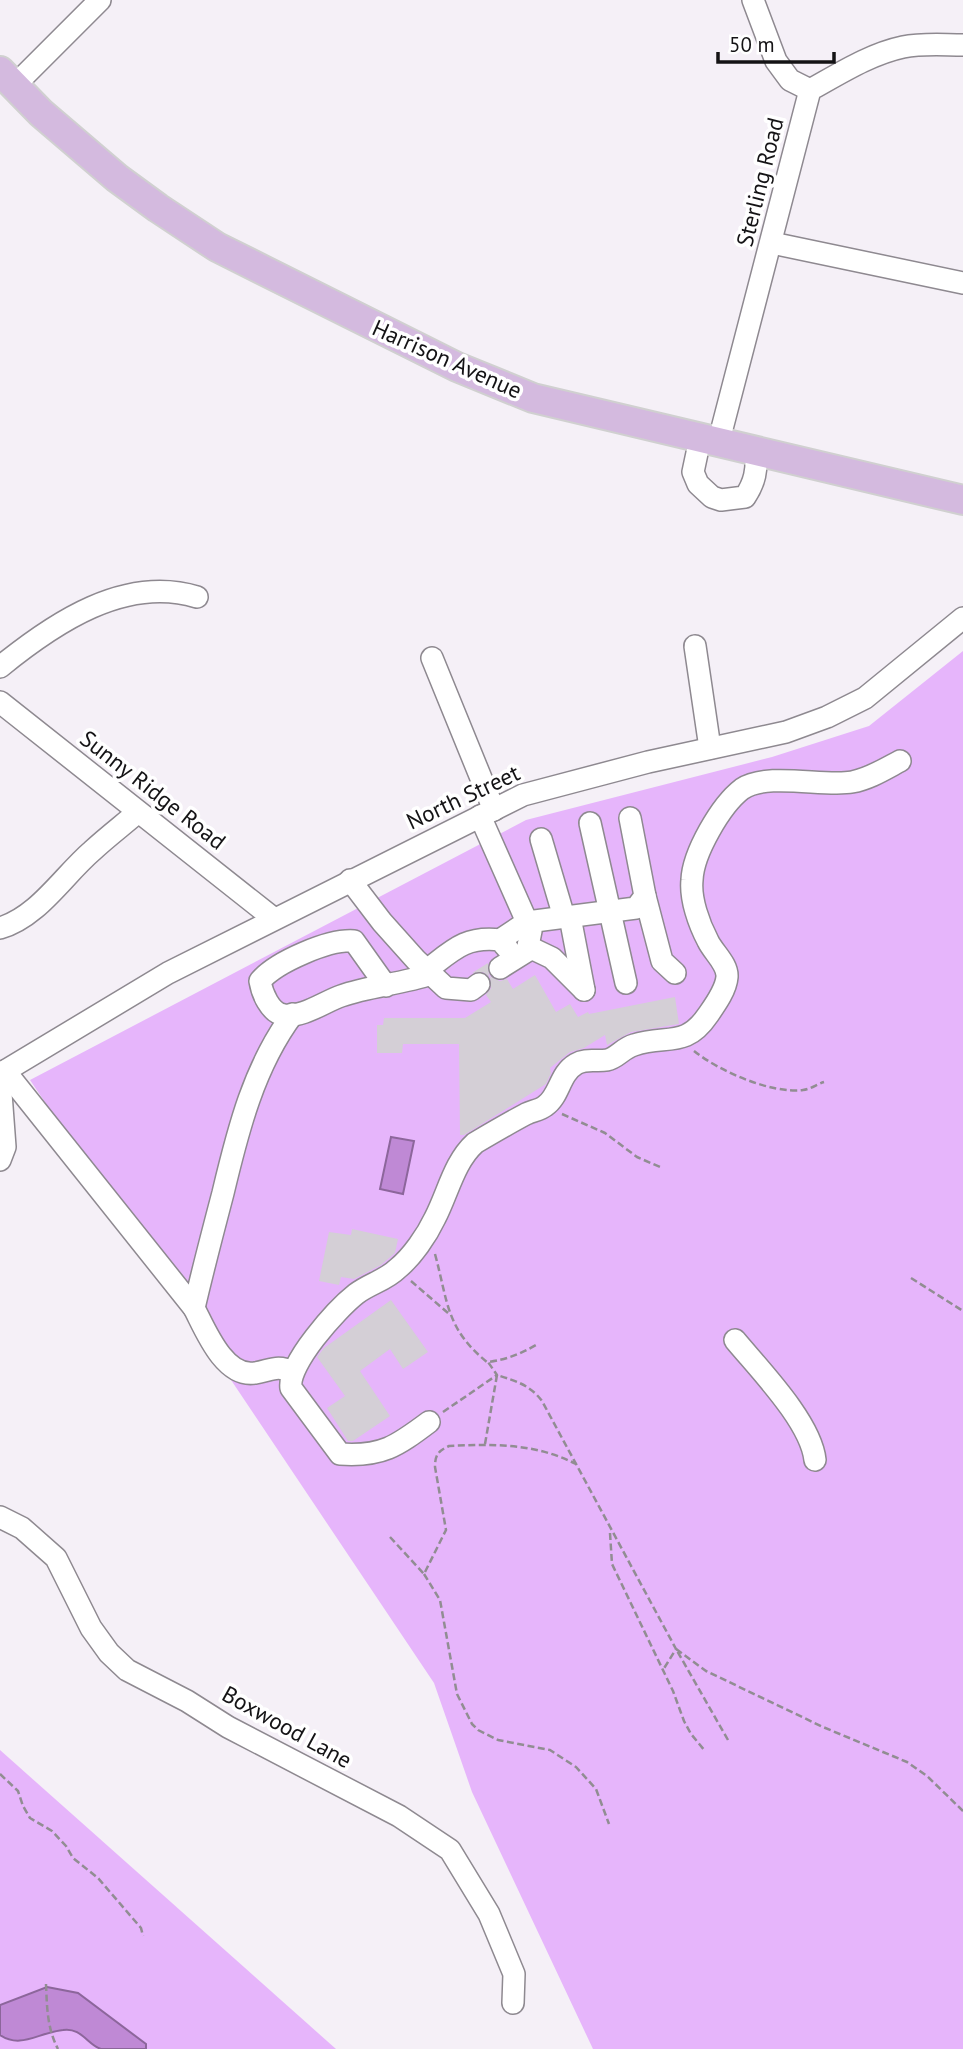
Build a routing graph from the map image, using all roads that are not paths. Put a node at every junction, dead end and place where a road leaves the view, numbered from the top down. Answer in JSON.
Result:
{"nodes":[{"id":1,"x":100,"y":0,"type":"edge"},
{"id":2,"x":753,"y":0,"type":"edge"},
{"id":3,"x":963,"y":45,"type":"edge"},
{"id":4,"x":7,"y":79,"type":"edge"},
{"id":5,"x":810,"y":90,"type":"junction"},
{"id":6,"x":772,"y":243,"type":"junction"},
{"id":7,"x":963,"y":283,"type":"edge"},
{"id":8,"x":709,"y":441,"type":"junction"},
{"id":9,"x":756,"y":452,"type":"junction"},
{"id":10,"x":963,"y":500,"type":"edge"},
{"id":11,"x":197,"y":597,"type":"dead end"},
{"id":12,"x":963,"y":618,"type":"edge"},
{"id":13,"x":695,"y":646,"type":"dead end"},
{"id":14,"x":432,"y":658,"type":"dead end"},
{"id":15,"x":0,"y":667,"type":"edge"},
{"id":16,"x":0,"y":702,"type":"edge"},
{"id":17,"x":710,"y":748,"type":"junction"},
{"id":18,"x":900,"y":761,"type":"dead end"},
{"id":19,"x":138,"y":812,"type":"junction"},
{"id":20,"x":487,"y":813,"type":"junction"},
{"id":21,"x":630,"y":818,"type":"dead end"},
{"id":22,"x":590,"y":823,"type":"dead end"},
{"id":23,"x":541,"y":839,"type":"dead end"},
{"id":24,"x":350,"y":880,"type":"junction"},
{"id":25,"x":645,"y":896,"type":"junction"},
{"id":26,"x":609,"y":912,"type":"junction"},
{"id":27,"x":567,"y":917,"type":"junction"},
{"id":28,"x":273,"y":918,"type":"junction"},
{"id":29,"x":527,"y":922,"type":"junction"},
{"id":30,"x":0,"y":928,"type":"edge"},
{"id":31,"x":500,"y":940,"type":"junction"},
{"id":32,"x":514,"y":959,"type":"junction"},
{"id":33,"x":429,"y":972,"type":"junction"},
{"id":34,"x":675,"y":973,"type":"dead end"},
{"id":35,"x":626,"y":983,"type":"dead end"},
{"id":36,"x":479,"y":984,"type":"dead end"},
{"id":37,"x":386,"y":986,"type":"junction"},
{"id":38,"x":293,"y":1014,"type":"junction"},
{"id":39,"x":2,"y":1075,"type":"edge"},
{"id":40,"x":0,"y":1160,"type":"edge"},
{"id":41,"x":194,"y":1308,"type":"junction"},
{"id":42,"x":735,"y":1340,"type":"dead end"},
{"id":43,"x":292,"y":1372,"type":"junction"},
{"id":44,"x":429,"y":1422,"type":"road end"},
{"id":45,"x":815,"y":1460,"type":"dead end"},
{"id":46,"x":0,"y":1517,"type":"edge"},
{"id":47,"x":513,"y":2003,"type":"dead end"}],
"edges":[{"from":1,"to":4,"type":"street"},
{"from":2,"to":5,"type":"street"},
{"from":3,"to":5,"type":"street"},
{"from":4,"to":8,"type":"main road","name":"Harrison Avenue"},
{"from":5,"to":6,"type":"street","name":"Sterling Road"},
{"from":6,"to":7,"type":"street"},
{"from":6,"to":8,"type":"street","name":"Sterling Road"},
{"from":8,"to":9,"type":"main road","name":"Harrison Avenue"},
{"from":8,"to":9,"type":"street"},
{"from":9,"to":10,"type":"main road","name":"Harrison Avenue"},
{"from":11,"to":15,"type":"street"},
{"from":12,"to":17,"type":"street","name":"North Street"},
{"from":13,"to":17,"type":"street"},
{"from":14,"to":20,"type":"street"},
{"from":16,"to":19,"type":"street","name":"Sunny Ridge Road"},
{"from":17,"to":20,"type":"street","name":"North Street"},
{"from":18,"to":43,"type":"street"},
{"from":19,"to":28,"type":"street","name":"Sunny Ridge Road"},
{"from":19,"to":30,"type":"street"},
{"from":20,"to":24,"type":"street","name":"North Street"},
{"from":20,"to":29,"type":"street"},
{"from":21,"to":25,"type":"street"},
{"from":22,"to":26,"type":"street"},
{"from":23,"to":27,"type":"street"},
{"from":24,"to":28,"type":"street","name":"North Street"},
{"from":24,"to":33,"type":"street"},
{"from":25,"to":26,"type":"street"},
{"from":25,"to":34,"type":"street"},
{"from":26,"to":27,"type":"street"},
{"from":26,"to":35,"type":"street"},
{"from":27,"to":29,"type":"street"},
{"from":27,"to":32,"type":"street"},
{"from":28,"to":39,"type":"street","name":"North Street"},
{"from":29,"to":31,"type":"street"},
{"from":29,"to":32,"type":"street"},
{"from":31,"to":32,"type":"street"},
{"from":31,"to":33,"type":"street"},
{"from":33,"to":36,"type":"street"},
{"from":33,"to":37,"type":"street"},
{"from":37,"to":38,"type":"street"},
{"from":37,"to":38,"type":"street"},
{"from":38,"to":41,"type":"street"},
{"from":39,"to":40,"type":"street"},
{"from":39,"to":41,"type":"street"},
{"from":41,"to":43,"type":"street"},
{"from":42,"to":45,"type":"street"},
{"from":43,"to":44,"type":"street"},
{"from":46,"to":47,"type":"street","name":"Boxwood Lane"}]}
